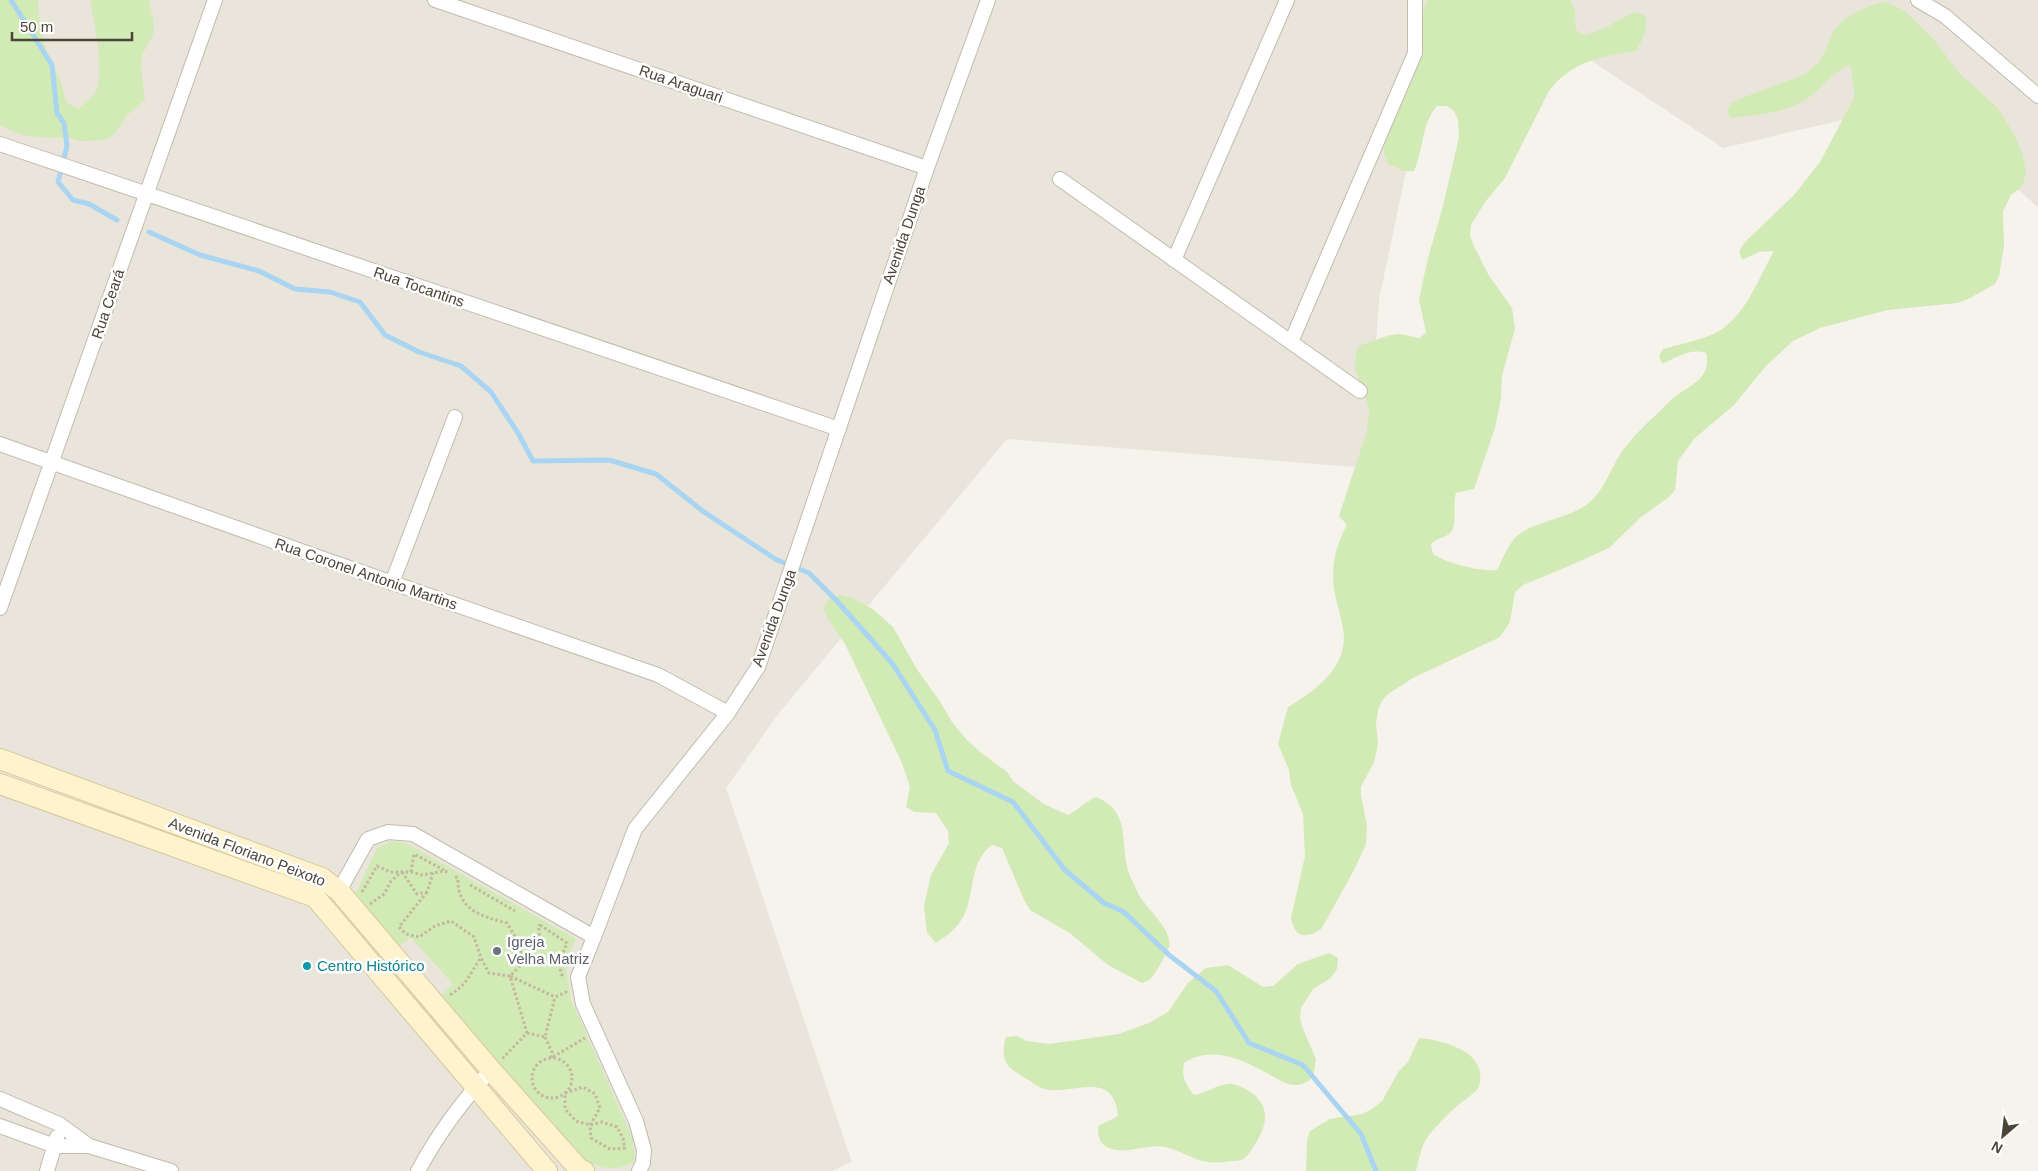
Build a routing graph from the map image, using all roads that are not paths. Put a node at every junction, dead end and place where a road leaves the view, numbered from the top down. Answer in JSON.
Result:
{"nodes":[{"id":1,"x":215,"y":0,"type":"edge"},
{"id":2,"x":434,"y":0,"type":"edge"},
{"id":3,"x":988,"y":0,"type":"edge"},
{"id":4,"x":1287,"y":0,"type":"edge"},
{"id":5,"x":1415,"y":0,"type":"edge"},
{"id":6,"x":1918,"y":0,"type":"edge"},
{"id":7,"x":2038,"y":96,"type":"edge"},
{"id":8,"x":0,"y":144,"type":"edge"},
{"id":9,"x":927,"y":168,"type":"junction"},
{"id":10,"x":1060,"y":179,"type":"dead end"},
{"id":11,"x":146,"y":194,"type":"junction"},
{"id":12,"x":1174,"y":260,"type":"junction"},
{"id":13,"x":1291,"y":342,"type":"junction"},
{"id":14,"x":1360,"y":391,"type":"dead end"},
{"id":15,"x":455,"y":417,"type":"dead end"},
{"id":16,"x":839,"y":429,"type":"junction"},
{"id":17,"x":0,"y":444,"type":"edge"},
{"id":18,"x":52,"y":462,"type":"junction"},
{"id":19,"x":392,"y":583,"type":"junction"},
{"id":20,"x":0,"y":608,"type":"edge"},
{"id":21,"x":728,"y":713,"type":"junction"},
{"id":22,"x":0,"y":759,"type":"edge"},
{"id":23,"x":0,"y":784,"type":"edge"},
{"id":24,"x":318,"y":888,"type":"junction"},
{"id":25,"x":339,"y":890,"type":"junction"},
{"id":26,"x":594,"y":937,"type":"junction"},
{"id":27,"x":495,"y":1065,"type":"junction"},
{"id":28,"x":476,"y":1086,"type":"junction"},
{"id":29,"x":0,"y":1099,"type":"edge"},
{"id":30,"x":59,"y":1124,"type":"junction"},
{"id":31,"x":0,"y":1126,"type":"edge"},
{"id":32,"x":55,"y":1146,"type":"junction"},
{"id":33,"x":89,"y":1146,"type":"junction"},
{"id":34,"x":47,"y":1171,"type":"edge"},
{"id":35,"x":171,"y":1171,"type":"edge"},
{"id":36,"x":418,"y":1171,"type":"edge"},
{"id":37,"x":547,"y":1171,"type":"edge"},
{"id":38,"x":584,"y":1171,"type":"edge"},
{"id":39,"x":639,"y":1171,"type":"edge"}],
"edges":[{"from":1,"to":11,"type":"street","name":"Rua Ceará"},
{"from":2,"to":9,"type":"street","name":"Rua Araguari"},
{"from":3,"to":9,"type":"street","name":"Avenida Dunga"},
{"from":4,"to":12,"type":"street"},
{"from":5,"to":13,"type":"street"},
{"from":6,"to":7,"type":"street"},
{"from":8,"to":11,"type":"street","name":"Rua Tocantins"},
{"from":9,"to":16,"type":"street","name":"Avenida Dunga"},
{"from":10,"to":12,"type":"street"},
{"from":11,"to":16,"type":"street","name":"Rua Tocantins"},
{"from":11,"to":18,"type":"street","name":"Rua Ceará"},
{"from":12,"to":13,"type":"street"},
{"from":13,"to":14,"type":"street"},
{"from":15,"to":19,"type":"street"},
{"from":16,"to":21,"type":"street","name":"Avenida Dunga"},
{"from":17,"to":18,"type":"street","name":"Rua Coronel Antonio Martins"},
{"from":18,"to":19,"type":"street","name":"Rua Coronel Antonio Martins"},
{"from":18,"to":20,"type":"street","name":"Rua Ceará"},
{"from":19,"to":21,"type":"street","name":"Rua Coronel Antonio Martins"},
{"from":21,"to":26,"type":"street","name":"Avenida Dunga"},
{"from":22,"to":24,"type":"street","name":"Avenida Floriano Peixoto"},
{"from":23,"to":24,"type":"street","name":"Avenida Floriano Peixoto"},
{"from":24,"to":25,"type":"street","name":"Avenida Floriano Peixoto"},
{"from":24,"to":28,"type":"street","name":"Avenida Floriano Peixoto"},
{"from":25,"to":26,"type":"street"},
{"from":25,"to":27,"type":"street","name":"Avenida Floriano Peixoto"},
{"from":26,"to":39,"type":"street","name":"Avenida Dunga"},
{"from":27,"to":28,"type":"street"},
{"from":27,"to":38,"type":"street","name":"Avenida Floriano Peixoto"},
{"from":28,"to":36,"type":"street"},
{"from":28,"to":37,"type":"street","name":"Avenida Floriano Peixoto"},
{"from":29,"to":30,"type":"street"},
{"from":30,"to":32,"type":"street"},
{"from":30,"to":33,"type":"street"},
{"from":31,"to":32,"type":"street"},
{"from":32,"to":33,"type":"street"},
{"from":32,"to":34,"type":"street"},
{"from":33,"to":35,"type":"street"}]}
